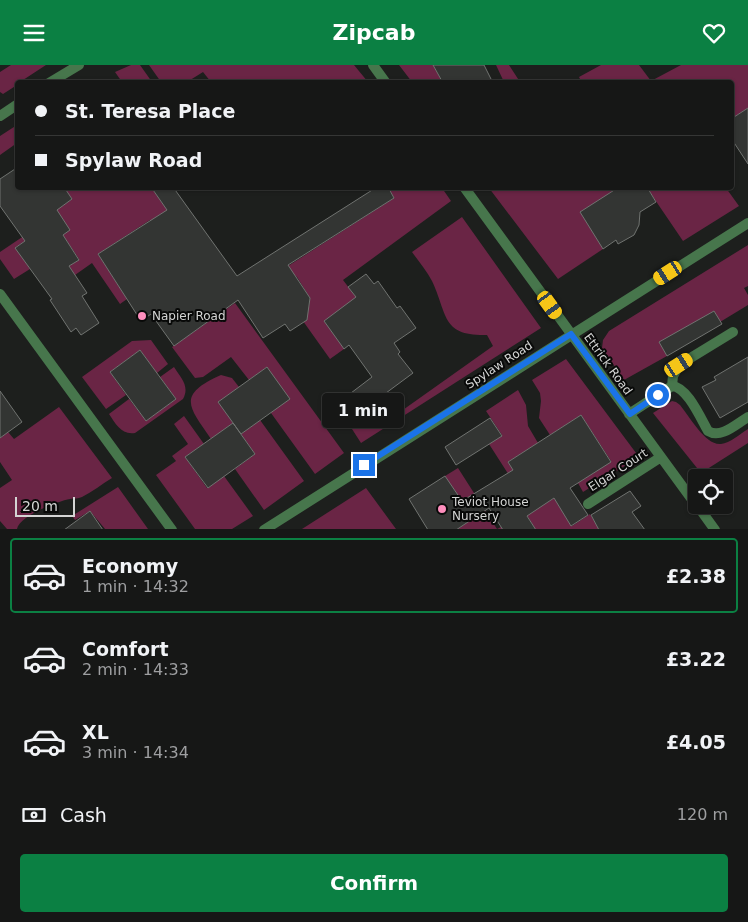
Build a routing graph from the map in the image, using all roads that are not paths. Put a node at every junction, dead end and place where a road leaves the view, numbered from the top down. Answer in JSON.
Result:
{"nodes":[{"id":1,"x":80,"y":65,"type":"edge"},
{"id":2,"x":373,"y":65,"type":"edge"},
{"id":3,"x":54,"y":80,"type":"edge"},
{"id":4,"x":384,"y":80,"type":"edge"},
{"id":5,"x":15,"y":106,"type":"edge"},
{"id":6,"x":0,"y":116,"type":"edge"},
{"id":7,"x":466,"y":190,"type":"edge"},
{"id":8,"x":748,"y":223,"type":"edge"},
{"id":9,"x":0,"y":294,"type":"edge"},
{"id":10,"x":733,"y":332,"type":"dead end"},
{"id":11,"x":571,"y":334,"type":"junction"},
{"id":12,"x":672,"y":386,"type":"junction"},
{"id":13,"x":630,"y":414,"type":"junction"},
{"id":14,"x":748,"y":417,"type":"edge"},
{"id":15,"x":661,"y":457,"type":"junction"},
{"id":16,"x":688,"y":494,"type":"edge"},
{"id":17,"x":588,"y":504,"type":"dead end"},
{"id":18,"x":703,"y":514,"type":"edge"},
{"id":19,"x":172,"y":529,"type":"edge"},
{"id":20,"x":264,"y":529,"type":"edge"},
{"id":21,"x":715,"y":529,"type":"edge"}],
"edges":[{"from":1,"to":3,"type":"street"},
{"from":2,"to":4,"type":"street"},
{"from":5,"to":6,"type":"street"},
{"from":7,"to":11,"type":"street","name":"Ettrick Road"},
{"from":8,"to":11,"type":"street","name":"Spylaw Road"},
{"from":9,"to":19,"type":"street"},
{"from":10,"to":12,"type":"street"},
{"from":11,"to":13,"type":"street","name":"Ettrick Road"},
{"from":11,"to":20,"type":"street","name":"Spylaw Road"},
{"from":12,"to":13,"type":"street"},
{"from":12,"to":14,"type":"street"},
{"from":13,"to":15,"type":"street","name":"Ettrick Road"},
{"from":15,"to":16,"type":"street","name":"Ettrick Road"},
{"from":15,"to":17,"type":"street","name":"Elgar Court"},
{"from":18,"to":21,"type":"street","name":"Ettrick Road"}]}
